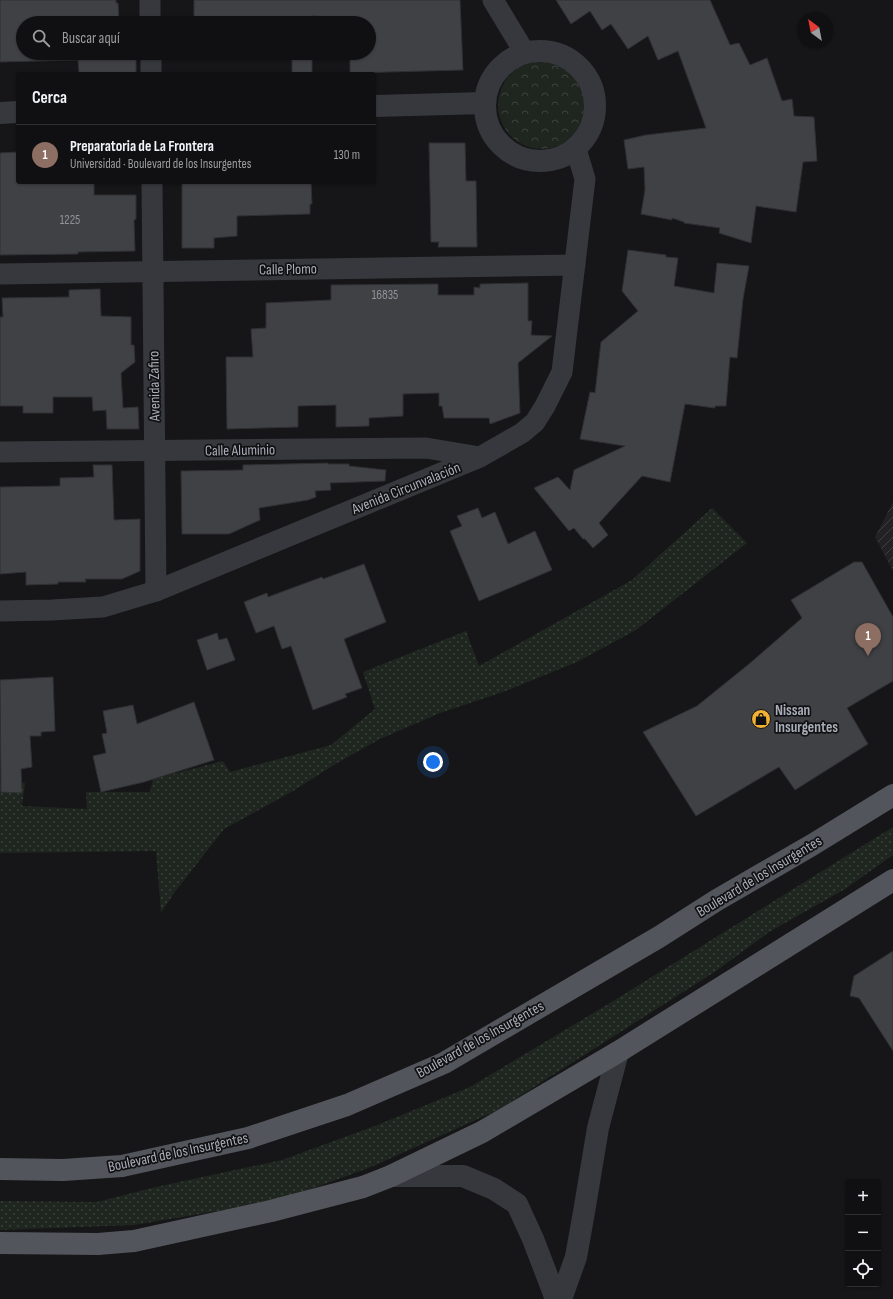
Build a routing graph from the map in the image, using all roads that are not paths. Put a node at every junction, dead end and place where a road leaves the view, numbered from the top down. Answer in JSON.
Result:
{"nodes":[{"id":1,"x":150,"y":0,"type":"edge"},
{"id":2,"x":493,"y":0,"type":"edge"},
{"id":3,"x":150,"y":16,"type":"edge"},
{"id":4,"x":525,"y":53,"type":"junction"},
{"id":5,"x":151,"y":60,"type":"edge"},
{"id":6,"x":151,"y":72,"type":"edge"},
{"id":7,"x":485,"y":104,"type":"junction"},
{"id":8,"x":376,"y":106,"type":"edge"},
{"id":9,"x":16,"y":112,"type":"edge"},
{"id":10,"x":0,"y":113,"type":"edge"},
{"id":11,"x":576,"y":149,"type":"junction"},
{"id":12,"x":152,"y":184,"type":"edge"},
{"id":13,"x":575,"y":265,"type":"junction"},
{"id":14,"x":153,"y":271,"type":"junction"},
{"id":15,"x":0,"y":274,"type":"edge"},
{"id":16,"x":155,"y":451,"type":"junction"},
{"id":17,"x":0,"y":452,"type":"edge"},
{"id":18,"x":480,"y":457,"type":"junction"},
{"id":19,"x":156,"y":591,"type":"junction"},
{"id":20,"x":0,"y":611,"type":"edge"},
{"id":21,"x":893,"y":795,"type":"edge"},
{"id":22,"x":893,"y":868,"type":"edge"},
{"id":23,"x":893,"y":880,"type":"edge"},
{"id":24,"x":825,"y":922,"type":"junction"},
{"id":25,"x":618,"y":1052,"type":"junction"},
{"id":26,"x":0,"y":1169,"type":"edge"},
{"id":27,"x":391,"y":1176,"type":"junction"},
{"id":28,"x":0,"y":1243,"type":"edge"},
{"id":29,"x":556,"y":1299,"type":"edge"},
{"id":30,"x":561,"y":1299,"type":"edge"}],
"edges":[{"from":1,"to":3,"type":"street"},
{"from":2,"to":4,"type":"street"},
{"from":4,"to":7,"type":"street"},
{"from":4,"to":11,"type":"street"},
{"from":5,"to":6,"type":"street"},
{"from":7,"to":8,"type":"street"},
{"from":7,"to":11,"type":"street"},
{"from":9,"to":10,"type":"street"},
{"from":11,"to":13,"type":"street","name":"Avenida Circunvalación"},
{"from":12,"to":14,"type":"street","name":"Avenida Zafiro"},
{"from":13,"to":14,"type":"street","name":"Calle Plomo"},
{"from":13,"to":18,"type":"street","name":"Avenida Circunvalación"},
{"from":14,"to":15,"type":"street","name":"Calle Plomo"},
{"from":14,"to":16,"type":"street","name":"Avenida Zafiro"},
{"from":16,"to":17,"type":"street","name":"Calle Aluminio"},
{"from":16,"to":18,"type":"street","name":"Calle Aluminio"},
{"from":16,"to":19,"type":"street","name":"Avenida Zafiro"},
{"from":18,"to":19,"type":"street","name":"Avenida Circunvalación"},
{"from":19,"to":20,"type":"street","name":"Avenida Circunvalación"},
{"from":21,"to":26,"type":"main road","name":"Boulevard de los Insurgentes"},
{"from":22,"to":24,"type":"main road"},
{"from":23,"to":24,"type":"main road"},
{"from":24,"to":25,"type":"main road"},
{"from":25,"to":27,"type":"main road"},
{"from":25,"to":30,"type":"street"},
{"from":27,"to":28,"type":"main road"},
{"from":27,"to":29,"type":"street"}]}
